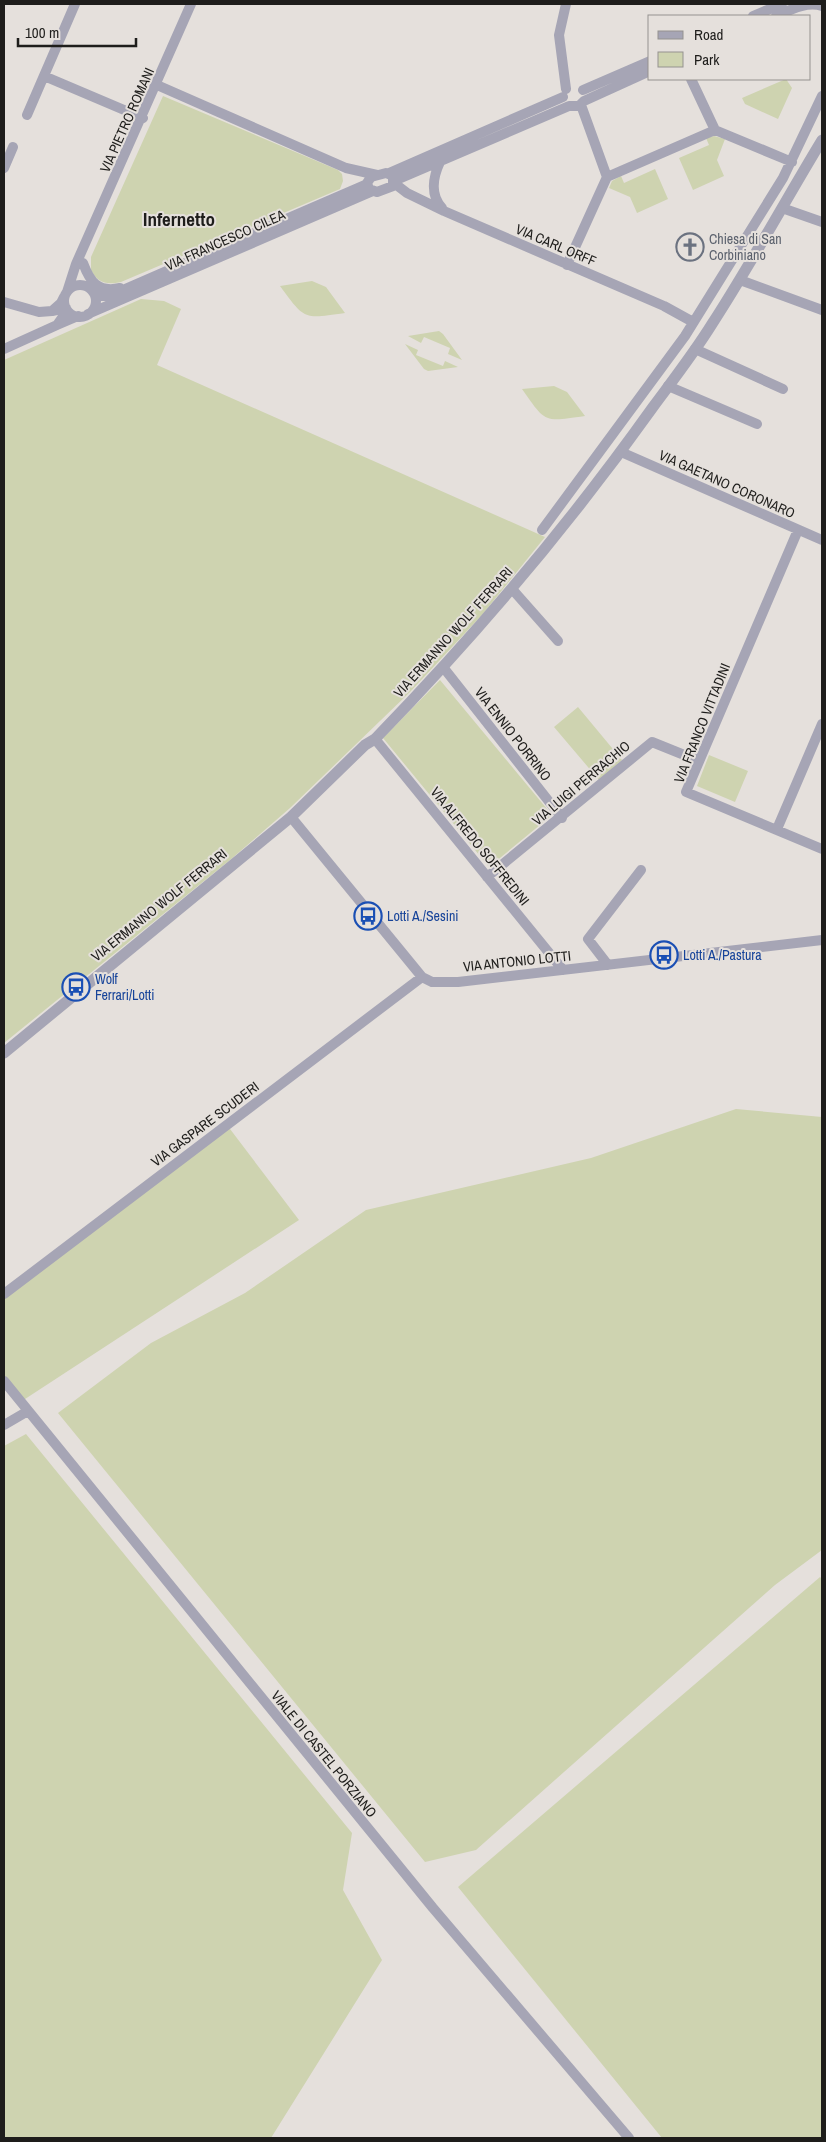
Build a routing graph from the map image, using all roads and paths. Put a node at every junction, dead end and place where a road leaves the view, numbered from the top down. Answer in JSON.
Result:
{"nodes":[{"id":1,"x":74,"y":4,"type":"edge"},
{"id":2,"x":192,"y":4,"type":"edge"},
{"id":3,"x":566,"y":4,"type":"edge"},
{"id":4,"x":782,"y":4,"type":"edge"},
{"id":5,"x":822,"y":6,"type":"edge"},
{"id":6,"x":755,"y":15,"type":"edge"},
{"id":7,"x":778,"y":15,"type":"edge"},
{"id":8,"x":648,"y":62,"type":"edge"},
{"id":9,"x":648,"y":72,"type":"edge"},
{"id":10,"x":44,"y":76,"type":"junction"},
{"id":11,"x":691,"y":80,"type":"edge"},
{"id":12,"x":157,"y":85,"type":"junction"},
{"id":13,"x":822,"y":96,"type":"edge"},
{"id":14,"x":575,"y":99,"type":"junction"},
{"id":15,"x":27,"y":115,"type":"dead end"},
{"id":16,"x":143,"y":118,"type":"junction"},
{"id":17,"x":715,"y":130,"type":"junction"},
{"id":18,"x":822,"y":140,"type":"edge"},
{"id":19,"x":13,"y":147,"type":"dead end"},
{"id":20,"x":440,"y":162,"type":"junction"},
{"id":21,"x":792,"y":162,"type":"junction"},
{"id":22,"x":4,"y":168,"type":"edge"},
{"id":23,"x":346,"y":168,"type":"junction"},
{"id":24,"x":357,"y":172,"type":"junction"},
{"id":25,"x":377,"y":175,"type":"junction"},
{"id":26,"x":607,"y":177,"type":"junction"},
{"id":27,"x":391,"y":182,"type":"junction"},
{"id":28,"x":369,"y":186,"type":"junction"},
{"id":29,"x":340,"y":194,"type":"junction"},
{"id":30,"x":782,"y":208,"type":"junction"},
{"id":31,"x":444,"y":211,"type":"junction"},
{"id":32,"x":822,"y":222,"type":"edge"},
{"id":33,"x":86,"y":246,"type":"junction"},
{"id":34,"x":83,"y":263,"type":"junction"},
{"id":35,"x":567,"y":265,"type":"junction"},
{"id":36,"x":740,"y":280,"type":"junction"},
{"id":37,"x":128,"y":286,"type":"junction"},
{"id":38,"x":90,"y":290,"type":"junction"},
{"id":39,"x":66,"y":294,"type":"junction"},
{"id":40,"x":4,"y":302,"type":"edge"},
{"id":41,"x":66,"y":308,"type":"junction"},
{"id":42,"x":822,"y":310,"type":"edge"},
{"id":43,"x":52,"y":311,"type":"junction"},
{"id":44,"x":38,"y":312,"type":"junction"},
{"id":45,"x":83,"y":315,"type":"junction"},
{"id":46,"x":693,"y":322,"type":"junction"},
{"id":47,"x":57,"y":325,"type":"junction"},
{"id":48,"x":45,"y":331,"type":"junction"},
{"id":49,"x":4,"y":349,"type":"edge"},
{"id":50,"x":695,"y":350,"type":"junction"},
{"id":51,"x":668,"y":386,"type":"junction"},
{"id":52,"x":783,"y":389,"type":"dead end"},
{"id":53,"x":757,"y":424,"type":"dead end"},
{"id":54,"x":621,"y":452,"type":"junction"},
{"id":55,"x":542,"y":530,"type":"dead end"},
{"id":56,"x":798,"y":530,"type":"junction"},
{"id":57,"x":822,"y":540,"type":"edge"},
{"id":58,"x":512,"y":589,"type":"junction"},
{"id":59,"x":558,"y":641,"type":"dead end"},
{"id":60,"x":443,"y":667,"type":"junction"},
{"id":61,"x":822,"y":724,"type":"edge"},
{"id":62,"x":375,"y":739,"type":"junction"},
{"id":63,"x":699,"y":761,"type":"junction"},
{"id":64,"x":291,"y":817,"type":"junction"},
{"id":65,"x":562,"y":818,"type":"junction"},
{"id":66,"x":777,"y":829,"type":"junction"},
{"id":67,"x":822,"y":849,"type":"edge"},
{"id":68,"x":641,"y":870,"type":"dead end"},
{"id":69,"x":487,"y":877,"type":"junction"},
{"id":70,"x":822,"y":940,"type":"edge"},
{"id":71,"x":608,"y":965,"type":"junction"},
{"id":72,"x":564,"y":970,"type":"junction"},
{"id":73,"x":422,"y":976,"type":"junction"},
{"id":74,"x":4,"y":1053,"type":"edge"},
{"id":75,"x":4,"y":1294,"type":"edge"},
{"id":76,"x":4,"y":1381,"type":"edge"},
{"id":77,"x":28,"y":1411,"type":"junction"},
{"id":78,"x":4,"y":1425,"type":"edge"},
{"id":79,"x":629,"y":2138,"type":"edge"}],
"edges":[{"from":1,"to":10,"type":"street"},
{"from":2,"to":12,"type":"street","name":"VIA PIETRO ROMANI"},
{"from":3,"to":14,"type":"street"},
{"from":4,"to":6,"type":"street"},
{"from":5,"to":7,"type":"street"},
{"from":8,"to":14,"type":"street","name":"VIA FRANCESCO CILEA"},
{"from":9,"to":14,"type":"street","name":"VIA FRANCESCO CILEA"},
{"from":10,"to":15,"type":"street"},
{"from":10,"to":16,"type":"street"},
{"from":11,"to":17,"type":"street"},
{"from":12,"to":16,"type":"street","name":"VIA PIETRO ROMANI"},
{"from":12,"to":23,"type":"street"},
{"from":13,"to":21,"type":"street"},
{"from":14,"to":20,"type":"street","name":"VIA FRANCESCO CILEA"},
{"from":14,"to":26,"type":"street"},
{"from":14,"to":27,"type":"street","name":"VIA FRANCESCO CILEA"},
{"from":16,"to":33,"type":"street","name":"VIA PIETRO ROMANI"},
{"from":17,"to":21,"type":"street"},
{"from":17,"to":26,"type":"street"},
{"from":18,"to":30,"type":"street","name":"VIA ERMANNO WOLF FERRARI"},
{"from":19,"to":22,"type":"street"},
{"from":20,"to":27,"type":"street","name":"VIA FRANCESCO CILEA"},
{"from":20,"to":31,"type":"street"},
{"from":21,"to":46,"type":"street"},
{"from":23,"to":24,"type":"street"},
{"from":23,"to":29,"type":"street"},
{"from":24,"to":25,"type":"street"},
{"from":24,"to":28,"type":"street"},
{"from":25,"to":27,"type":"street","name":"VIA FRANCESCO CILEA"},
{"from":25,"to":28,"type":"street","name":"VIA FRANCESCO CILEA"},
{"from":26,"to":35,"type":"street"},
{"from":27,"to":28,"type":"street","name":"VIA FRANCESCO CILEA"},
{"from":27,"to":31,"type":"street","name":"VIA CARL ORFF"},
{"from":28,"to":29,"type":"street","name":"VIA FRANCESCO CILEA"},
{"from":28,"to":45,"type":"street","name":"VIA FRANCESCO CILEA"},
{"from":29,"to":37,"type":"street","name":"VIA FRANCESCO CILEA"},
{"from":30,"to":32,"type":"street"},
{"from":30,"to":36,"type":"street","name":"VIA ERMANNO WOLF FERRARI"},
{"from":31,"to":35,"type":"street","name":"VIA CARL ORFF"},
{"from":33,"to":34,"type":"street","name":"VIA PIETRO ROMANI"},
{"from":33,"to":39,"type":"street","name":"VIA PIETRO ROMANI"},
{"from":34,"to":37,"type":"street","name":"VIA FRANCESCO CILEA"},
{"from":34,"to":38,"type":"street","name":"VIA PIETRO ROMANI"},
{"from":35,"to":46,"type":"street","name":"VIA CARL ORFF"},
{"from":36,"to":42,"type":"street"},
{"from":36,"to":50,"type":"street","name":"VIA ERMANNO WOLF FERRARI"},
{"from":37,"to":38,"type":"street","name":"VIA FRANCESCO CILEA"},
{"from":38,"to":39,"type":"street"},
{"from":38,"to":45,"type":"street"},
{"from":39,"to":41,"type":"street"},
{"from":39,"to":43,"type":"street"},
{"from":40,"to":44,"type":"street"},
{"from":41,"to":43,"type":"street"},
{"from":41,"to":45,"type":"street"},
{"from":41,"to":47,"type":"street"},
{"from":43,"to":44,"type":"street"},
{"from":44,"to":48,"type":"street"},
{"from":45,"to":47,"type":"street","name":"VIA FRANCESCO CILEA"},
{"from":46,"to":55,"type":"street"},
{"from":47,"to":48,"type":"street","name":"VIA FRANCESCO CILEA"},
{"from":48,"to":49,"type":"street","name":"VIA FRANCESCO CILEA"},
{"from":50,"to":51,"type":"street","name":"VIA ERMANNO WOLF FERRARI"},
{"from":50,"to":52,"type":"street"},
{"from":51,"to":53,"type":"street"},
{"from":51,"to":54,"type":"street","name":"VIA ERMANNO WOLF FERRARI"},
{"from":54,"to":56,"type":"street","name":"VIA GAETANO CORONARO"},
{"from":54,"to":58,"type":"street","name":"VIA ERMANNO WOLF FERRARI"},
{"from":56,"to":57,"type":"street","name":"VIA GAETANO CORONARO"},
{"from":56,"to":63,"type":"street","name":"VIA FRANCO VITTADINI"},
{"from":58,"to":59,"type":"street"},
{"from":58,"to":60,"type":"street","name":"VIA ERMANNO WOLF FERRARI"},
{"from":60,"to":62,"type":"street","name":"VIA ERMANNO WOLF FERRARI"},
{"from":60,"to":65,"type":"street","name":"VIA ENNIO PORRINO"},
{"from":61,"to":66,"type":"street"},
{"from":62,"to":64,"type":"street","name":"VIA ERMANNO WOLF FERRARI"},
{"from":62,"to":69,"type":"street","name":"VIA ALFREDO SOFFREDINI"},
{"from":63,"to":65,"type":"street","name":"VIA LUIGI PERRACHIO"},
{"from":63,"to":66,"type":"street","name":"VIA FRANCO VITTADINI"},
{"from":64,"to":73,"type":"street"},
{"from":64,"to":74,"type":"street","name":"VIA ERMANNO WOLF FERRARI"},
{"from":65,"to":69,"type":"street","name":"VIA LUIGI PERRACHIO"},
{"from":66,"to":67,"type":"street","name":"VIA FRANCO VITTADINI"},
{"from":68,"to":71,"type":"street"},
{"from":69,"to":72,"type":"street","name":"VIA ALFREDO SOFFREDINI"},
{"from":70,"to":71,"type":"street","name":"VIA ANTONIO LOTTI"},
{"from":71,"to":72,"type":"street","name":"VIA ANTONIO LOTTI"},
{"from":72,"to":73,"type":"street","name":"VIA ANTONIO LOTTI"},
{"from":73,"to":75,"type":"street","name":"VIA GASPARE SCUDERI"},
{"from":76,"to":77,"type":"street","name":"VIALE DI CASTEL PORZIANO"},
{"from":77,"to":78,"type":"street"},
{"from":77,"to":79,"type":"street","name":"VIALE DI CASTEL PORZIANO"}]}
